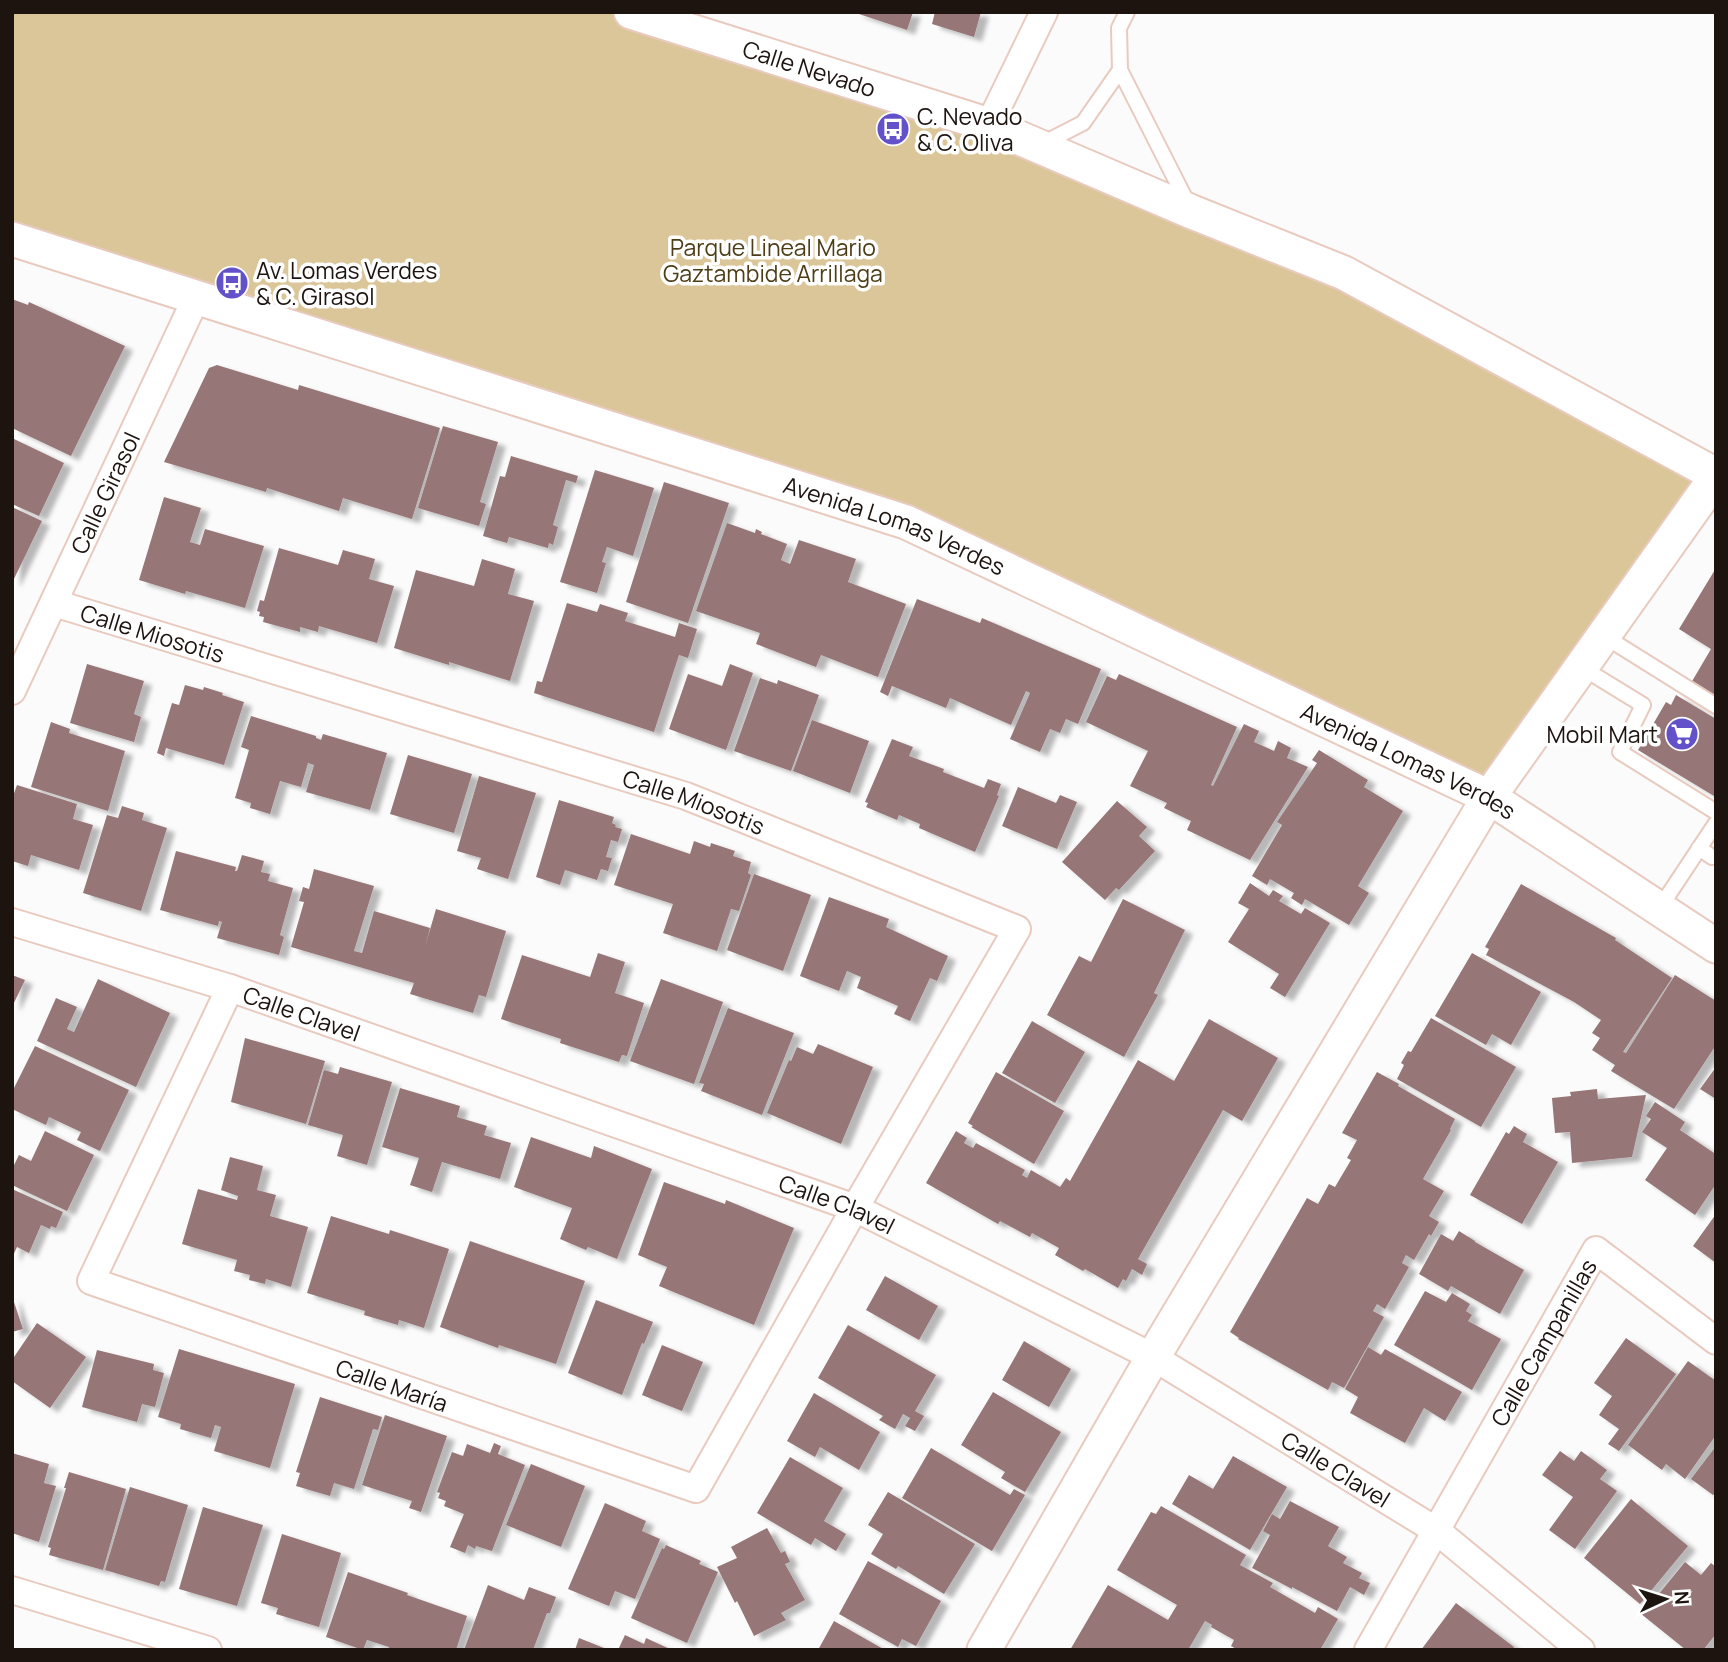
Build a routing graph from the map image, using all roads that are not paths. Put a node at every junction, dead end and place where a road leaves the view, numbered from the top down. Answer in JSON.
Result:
{"nodes":[{"id":1,"x":631,"y":12,"type":"edge"},
{"id":2,"x":1044,"y":12,"type":"edge"},
{"id":3,"x":1127,"y":12,"type":"edge"},
{"id":4,"x":1119,"y":70,"type":"junction"},
{"id":5,"x":989,"y":125,"type":"junction"},
{"id":6,"x":1038,"y":146,"type":"junction"},
{"id":7,"x":1192,"y":212,"type":"junction"},
{"id":8,"x":12,"y":239,"type":"edge"},
{"id":9,"x":197,"y":296,"type":"junction"},
{"id":10,"x":1716,"y":476,"type":"edge"},
{"id":11,"x":54,"y":603,"type":"junction"},
{"id":12,"x":1604,"y":636,"type":"junction"},
{"id":13,"x":1581,"y":667,"type":"junction"},
{"id":14,"x":12,"y":691,"type":"edge"},
{"id":15,"x":1716,"y":706,"type":"edge"},
{"id":16,"x":1489,"y":797,"type":"junction"},
{"id":17,"x":1716,"y":811,"type":"edge"},
{"id":18,"x":1716,"y":823,"type":"edge"},
{"id":19,"x":1699,"y":848,"type":"junction"},
{"id":20,"x":1712,"y":857,"type":"dead end"},
{"id":21,"x":1659,"y":909,"type":"junction"},
{"id":22,"x":12,"y":922,"type":"edge"},
{"id":23,"x":1716,"y":946,"type":"edge"},
{"id":24,"x":230,"y":988,"type":"junction"},
{"id":25,"x":855,"y":1208,"type":"junction"},
{"id":26,"x":1716,"y":1341,"type":"edge"},
{"id":27,"x":1153,"y":1357,"type":"junction"},
{"id":28,"x":1437,"y":1531,"type":"junction"},
{"id":29,"x":12,"y":1590,"type":"edge"},
{"id":30,"x":208,"y":1650,"type":"edge"},
{"id":31,"x":984,"y":1650,"type":"edge"},
{"id":32,"x":1368,"y":1650,"type":"edge"},
{"id":33,"x":1581,"y":1650,"type":"edge"}],
"edges":[{"from":1,"to":5,"type":"street","name":"Calle Nevado"},
{"from":2,"to":5,"type":"street"},
{"from":3,"to":4,"type":"lane"},
{"from":4,"to":6,"type":"lane"},
{"from":4,"to":7,"type":"lane"},
{"from":5,"to":6,"type":"street","name":"Calle Nevado"},
{"from":6,"to":7,"type":"street","name":"Calle Nevado"},
{"from":7,"to":10,"type":"street","name":"Calle Nevado"},
{"from":8,"to":9,"type":"street","name":"Avenida Lomas Verdes"},
{"from":9,"to":11,"type":"street","name":"Calle Girasol"},
{"from":9,"to":16,"type":"street","name":"Avenida Lomas Verdes"},
{"from":10,"to":12,"type":"street"},
{"from":11,"to":14,"type":"street","name":"Calle Girasol"},
{"from":11,"to":25,"type":"street","name":"Calle Miosotis"},
{"from":12,"to":13,"type":"street"},
{"from":12,"to":15,"type":"lane"},
{"from":13,"to":16,"type":"street"},
{"from":13,"to":17,"type":"lane"},
{"from":16,"to":21,"type":"street","name":"Avenida Lomas Verdes"},
{"from":16,"to":27,"type":"street"},
{"from":18,"to":19,"type":"lane"},
{"from":19,"to":20,"type":"lane"},
{"from":19,"to":21,"type":"lane"},
{"from":21,"to":23,"type":"street","name":"Avenida Lomas Verdes"},
{"from":22,"to":24,"type":"street","name":"Calle Clavel"},
{"from":24,"to":25,"type":"street","name":"Calle Clavel"},
{"from":24,"to":25,"type":"street","name":"Calle María"},
{"from":25,"to":27,"type":"street","name":"Calle Clavel"},
{"from":26,"to":28,"type":"street","name":"Calle Campanillas"},
{"from":27,"to":28,"type":"street","name":"Calle Clavel"},
{"from":27,"to":31,"type":"street"},
{"from":28,"to":32,"type":"street"},
{"from":28,"to":33,"type":"street","name":"Calle Clavel"},
{"from":29,"to":30,"type":"street"}]}
